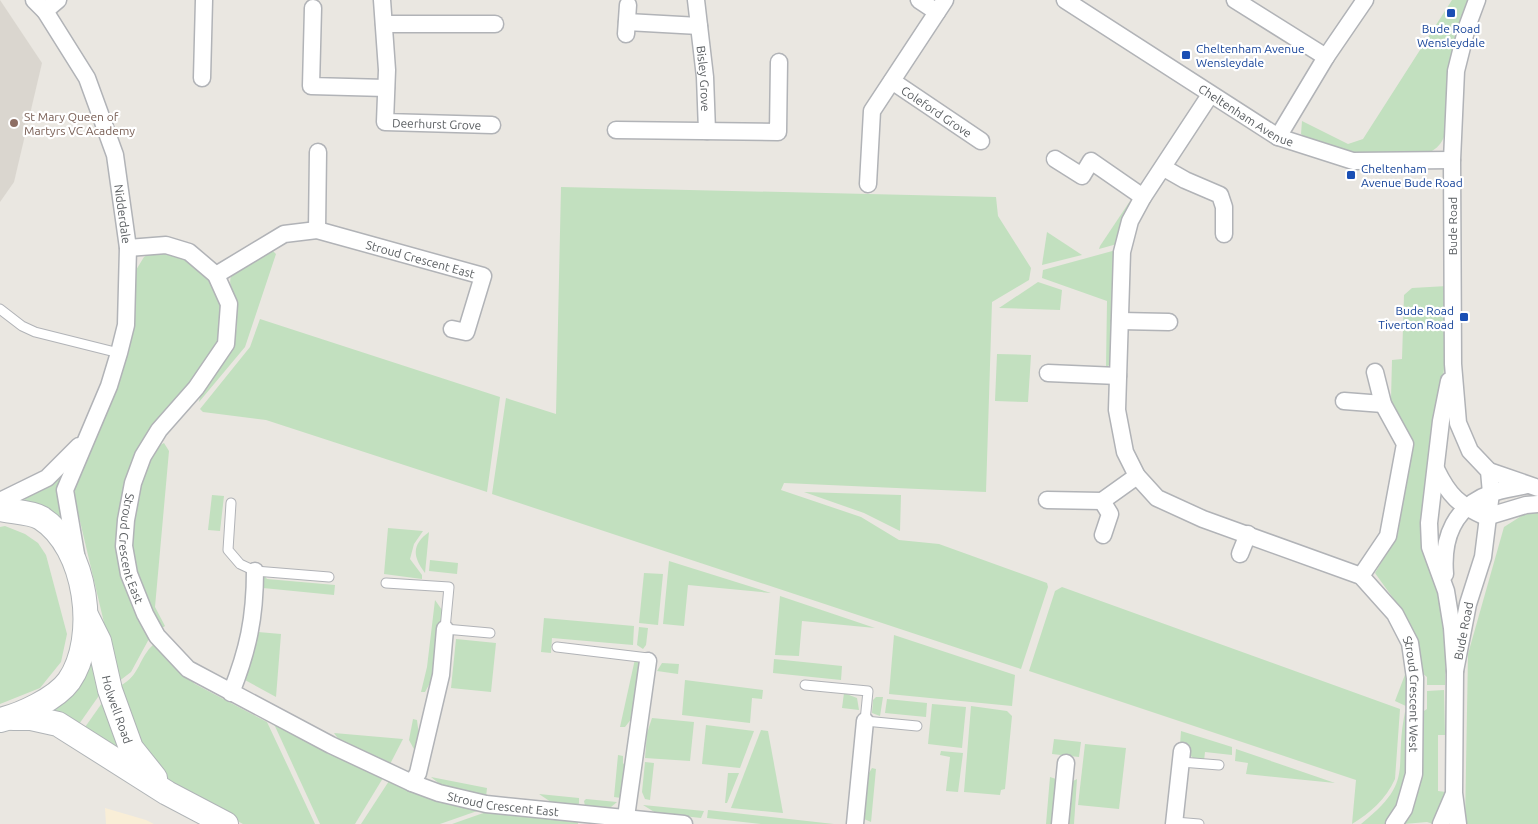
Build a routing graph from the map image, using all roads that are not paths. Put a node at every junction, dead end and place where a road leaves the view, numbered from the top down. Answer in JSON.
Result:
{"nodes":[{"id":1,"x":58,"y":0,"type":"edge"},
{"id":2,"x":204,"y":0,"type":"edge"},
{"id":3,"x":382,"y":0,"type":"edge"},
{"id":4,"x":696,"y":0,"type":"edge"},
{"id":5,"x":918,"y":0,"type":"edge"},
{"id":6,"x":1065,"y":0,"type":"edge"},
{"id":7,"x":1235,"y":0,"type":"edge"},
{"id":8,"x":1364,"y":0,"type":"edge"},
{"id":9,"x":1476,"y":0,"type":"edge"},
{"id":10,"x":39,"y":5,"type":"edge"},
{"id":11,"x":628,"y":5,"type":"dead end"},
{"id":12,"x":941,"y":6,"type":"edge"},
{"id":13,"x":313,"y":8,"type":"dead end"},
{"id":14,"x":384,"y":24,"type":"junction"},
{"id":15,"x":495,"y":24,"type":"dead end"},
{"id":16,"x":699,"y":26,"type":"junction"},
{"id":17,"x":1326,"y":57,"type":"junction"},
{"id":18,"x":779,"y":62,"type":"dead end"},
{"id":19,"x":202,"y":78,"type":"dead end"},
{"id":20,"x":892,"y":81,"type":"junction"},
{"id":21,"x":386,"y":88,"type":"junction"},
{"id":22,"x":1210,"y":95,"type":"junction"},
{"id":23,"x":492,"y":125,"type":"dead end"},
{"id":24,"x":616,"y":130,"type":"dead end"},
{"id":25,"x":707,"y":131,"type":"junction"},
{"id":26,"x":1278,"y":137,"type":"junction"},
{"id":27,"x":982,"y":141,"type":"dead end"},
{"id":28,"x":318,"y":152,"type":"dead end"},
{"id":29,"x":1055,"y":159,"type":"dead end"},
{"id":30,"x":1452,"y":160,"type":"junction"},
{"id":31,"x":1164,"y":168,"type":"junction"},
{"id":32,"x":868,"y":184,"type":"dead end"},
{"id":33,"x":1143,"y":197,"type":"junction"},
{"id":34,"x":317,"y":230,"type":"junction"},
{"id":35,"x":1224,"y":234,"type":"dead end"},
{"id":36,"x":128,"y":248,"type":"junction"},
{"id":37,"x":216,"y":275,"type":"junction"},
{"id":38,"x":0,"y":309,"type":"edge"},
{"id":39,"x":1120,"y":321,"type":"junction"},
{"id":40,"x":1169,"y":322,"type":"dead end"},
{"id":41,"x":452,"y":328,"type":"dead end"},
{"id":42,"x":119,"y":353,"type":"junction"},
{"id":43,"x":1453,"y":364,"type":"junction"},
{"id":44,"x":1375,"y":372,"type":"dead end"},
{"id":45,"x":1048,"y":373,"type":"dead end"},
{"id":46,"x":1118,"y":376,"type":"junction"},
{"id":47,"x":1344,"y":401,"type":"dead end"},
{"id":48,"x":1383,"y":404,"type":"junction"},
{"id":49,"x":84,"y":442,"type":"junction"},
{"id":50,"x":1436,"y":469,"type":"junction"},
{"id":51,"x":1489,"y":471,"type":"junction"},
{"id":52,"x":1137,"y":476,"type":"junction"},
{"id":53,"x":1532,"y":487,"type":"edge"},
{"id":54,"x":1491,"y":493,"type":"junction"},
{"id":55,"x":1047,"y":500,"type":"dead end"},
{"id":56,"x":0,"y":501,"type":"edge"},
{"id":57,"x":1102,"y":501,"type":"junction"},
{"id":58,"x":231,"y":503,"type":"dead end"},
{"id":59,"x":1538,"y":504,"type":"edge"},
{"id":60,"x":1466,"y":508,"type":"junction"},
{"id":61,"x":0,"y":509,"type":"edge"},
{"id":62,"x":1504,"y":513,"type":"junction"},
{"id":63,"x":1486,"y":517,"type":"junction"},
{"id":64,"x":1103,"y":534,"type":"dead end"},
{"id":65,"x":1248,"y":534,"type":"junction"},
{"id":66,"x":1240,"y":554,"type":"dead end"},
{"id":67,"x":1483,"y":557,"type":"junction"},
{"id":68,"x":255,"y":571,"type":"junction"},
{"id":69,"x":80,"y":574,"type":"junction"},
{"id":70,"x":1361,"y":576,"type":"junction"},
{"id":71,"x":329,"y":577,"type":"dead end"},
{"id":72,"x":386,"y":583,"type":"dead end"},
{"id":73,"x":1446,"y":591,"type":"junction"},
{"id":74,"x":86,"y":615,"type":"junction"},
{"id":75,"x":445,"y":629,"type":"junction"},
{"id":76,"x":490,"y":633,"type":"dead end"},
{"id":77,"x":557,"y":647,"type":"dead end"},
{"id":78,"x":648,"y":657,"type":"joint"},
{"id":79,"x":1455,"y":671,"type":"junction"},
{"id":80,"x":805,"y":685,"type":"dead end"},
{"id":81,"x":231,"y":693,"type":"junction"},
{"id":82,"x":3,"y":719,"type":"edge"},
{"id":83,"x":865,"y":721,"type":"junction"},
{"id":84,"x":917,"y":726,"type":"dead end"},
{"id":85,"x":1182,"y":756,"type":"joint"},
{"id":86,"x":1066,"y":763,"type":"dead end"},
{"id":87,"x":1219,"y":765,"type":"dead end"},
{"id":88,"x":412,"y":783,"type":"junction"},
{"id":89,"x":167,"y":793,"type":"junction"},
{"id":90,"x":1454,"y":793,"type":"junction"},
{"id":91,"x":626,"y":817,"type":"junction"},
{"id":92,"x":1174,"y":823,"type":"edge"},
{"id":93,"x":226,"y":824,"type":"edge"},
{"id":94,"x":684,"y":824,"type":"edge"},
{"id":95,"x":855,"y":824,"type":"edge"},
{"id":96,"x":1060,"y":824,"type":"edge"},
{"id":97,"x":1199,"y":824,"type":"edge"},
{"id":98,"x":1394,"y":824,"type":"edge"},
{"id":99,"x":1441,"y":824,"type":"edge"},
{"id":100,"x":1458,"y":824,"type":"edge"}],
"edges":[{"from":1,"to":10,"type":"street"},
{"from":2,"to":19,"type":"street"},
{"from":3,"to":14,"type":"street","name":"Deerhurst Grove"},
{"from":4,"to":16,"type":"street","name":"Bisley Grove"},
{"from":5,"to":12,"type":"street","name":"Coleford Grove"},
{"from":6,"to":22,"type":"street","name":"Cheltenham Avenue"},
{"from":7,"to":17,"type":"street"},
{"from":8,"to":17,"type":"street"},
{"from":9,"to":30,"type":"street","name":"Bude Road"},
{"from":10,"to":36,"type":"street","name":"Nidderdale"},
{"from":11,"to":16,"type":"street"},
{"from":12,"to":20,"type":"street","name":"Coleford Grove"},
{"from":13,"to":21,"type":"street"},
{"from":14,"to":15,"type":"street"},
{"from":14,"to":21,"type":"street","name":"Deerhurst Grove"},
{"from":16,"to":25,"type":"street","name":"Bisley Grove"},
{"from":17,"to":26,"type":"street"},
{"from":18,"to":25,"type":"street"},
{"from":20,"to":27,"type":"street","name":"Coleford Grove"},
{"from":20,"to":32,"type":"street","name":"Coleford Grove"},
{"from":21,"to":23,"type":"street","name":"Deerhurst Grove"},
{"from":22,"to":26,"type":"street","name":"Cheltenham Avenue"},
{"from":22,"to":31,"type":"street","name":"Stroud Crescent West"},
{"from":24,"to":25,"type":"street"},
{"from":26,"to":30,"type":"street","name":"Cheltenham Avenue"},
{"from":28,"to":34,"type":"street"},
{"from":29,"to":33,"type":"street"},
{"from":30,"to":43,"type":"street","name":"Bude Road"},
{"from":31,"to":33,"type":"street","name":"Stroud Crescent West"},
{"from":31,"to":35,"type":"street"},
{"from":33,"to":39,"type":"street","name":"Stroud Crescent West"},
{"from":34,"to":37,"type":"street","name":"Stroud Crescent East"},
{"from":34,"to":41,"type":"street","name":"Stroud Crescent East"},
{"from":36,"to":37,"type":"street","name":"Stroud Crescent East"},
{"from":36,"to":42,"type":"street","name":"Nidderdale"},
{"from":37,"to":81,"type":"street","name":"Stroud Crescent East"},
{"from":38,"to":42,"type":"lane"},
{"from":39,"to":40,"type":"street"},
{"from":39,"to":46,"type":"street","name":"Stroud Crescent West"},
{"from":42,"to":49,"type":"street","name":"Nidderdale"},
{"from":43,"to":50,"type":"street","name":"Bude Road"},
{"from":43,"to":51,"type":"street","name":"Bude Road"},
{"from":44,"to":48,"type":"street"},
{"from":45,"to":46,"type":"street"},
{"from":46,"to":52,"type":"street","name":"Stroud Crescent West"},
{"from":47,"to":48,"type":"street"},
{"from":48,"to":70,"type":"street"},
{"from":49,"to":56,"type":"street","name":"Nidderdale"},
{"from":49,"to":69,"type":"street","name":"Nidderdale"},
{"from":50,"to":60,"type":"street"},
{"from":50,"to":73,"type":"street","name":"Bude Road"},
{"from":51,"to":53,"type":"street"},
{"from":51,"to":54,"type":"street","name":"Bude Road"},
{"from":52,"to":57,"type":"street"},
{"from":52,"to":65,"type":"street","name":"Stroud Crescent West"},
{"from":53,"to":54,"type":"street"},
{"from":54,"to":60,"type":"street"},
{"from":54,"to":63,"type":"street","name":"Bude Road"},
{"from":55,"to":57,"type":"street"},
{"from":57,"to":64,"type":"street"},
{"from":58,"to":68,"type":"lane"},
{"from":59,"to":62,"type":"street"},
{"from":60,"to":63,"type":"street"},
{"from":60,"to":73,"type":"street"},
{"from":61,"to":69,"type":"street"},
{"from":62,"to":63,"type":"street"},
{"from":62,"to":67,"type":"street"},
{"from":63,"to":67,"type":"street","name":"Bude Road"},
{"from":65,"to":66,"type":"street"},
{"from":65,"to":70,"type":"street","name":"Stroud Crescent West"},
{"from":67,"to":79,"type":"street","name":"Bude Road"},
{"from":68,"to":71,"type":"lane"},
{"from":68,"to":81,"type":"street"},
{"from":69,"to":74,"type":"street"},
{"from":70,"to":98,"type":"street","name":"Stroud Crescent West"},
{"from":72,"to":75,"type":"lane"},
{"from":73,"to":79,"type":"street","name":"Bude Road"},
{"from":74,"to":82,"type":"street"},
{"from":74,"to":89,"type":"street","name":"Holwell Road"},
{"from":75,"to":76,"type":"lane"},
{"from":75,"to":88,"type":"street"},
{"from":77,"to":78,"type":"lane"},
{"from":78,"to":91,"type":"street"},
{"from":79,"to":90,"type":"street","name":"Bude Road"},
{"from":80,"to":83,"type":"lane"},
{"from":81,"to":88,"type":"street","name":"Stroud Crescent East"},
{"from":82,"to":89,"type":"street","name":"Holwell Road"},
{"from":83,"to":84,"type":"lane"},
{"from":83,"to":95,"type":"street"},
{"from":85,"to":87,"type":"lane"},
{"from":85,"to":92,"type":"street"},
{"from":86,"to":96,"type":"street"},
{"from":88,"to":91,"type":"street","name":"Stroud Crescent East"},
{"from":89,"to":93,"type":"street","name":"Holwell Road"},
{"from":90,"to":99,"type":"street","name":"Bude Road"},
{"from":90,"to":100,"type":"street","name":"Bude Road"},
{"from":91,"to":94,"type":"street","name":"Stroud Crescent East"},
{"from":92,"to":97,"type":"lane"}]}
